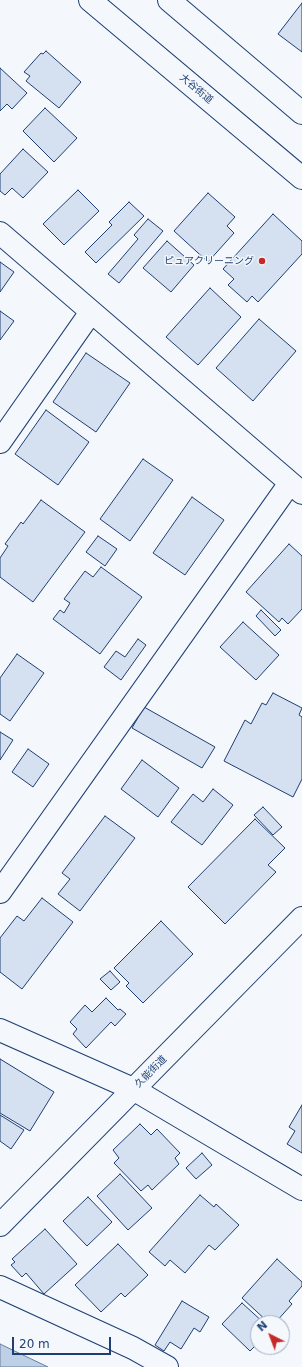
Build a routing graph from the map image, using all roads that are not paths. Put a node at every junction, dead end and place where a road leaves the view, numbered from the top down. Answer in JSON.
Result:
{"nodes":[{"id":1,"x":90,"y":0,"type":"edge"},
{"id":2,"x":169,"y":0,"type":"edge"},
{"id":3,"x":302,"y":113,"type":"edge"},
{"id":4,"x":302,"y":178,"type":"edge"},
{"id":5,"x":0,"y":233,"type":"edge"},
{"id":6,"x":91,"y":312,"type":"junction"},
{"id":7,"x":0,"y":442,"type":"edge"},
{"id":8,"x":296,"y":488,"type":"edge"},
{"id":9,"x":0,"y":892,"type":"edge"},
{"id":10,"x":302,"y":918,"type":"edge"},
{"id":11,"x":0,"y":1030,"type":"edge"},
{"id":12,"x":133,"y":1089,"type":"junction"},
{"id":13,"x":302,"y":1189,"type":"edge"},
{"id":14,"x":0,"y":1225,"type":"edge"},
{"id":15,"x":0,"y":1287,"type":"edge"},
{"id":16,"x":167,"y":1367,"type":"edge"}],
"edges":[{"from":1,"to":4,"type":"street","name":"大谷街道"},
{"from":2,"to":3,"type":"street"},
{"from":5,"to":6,"type":"street"},
{"from":6,"to":7,"type":"street"},
{"from":6,"to":8,"type":"street"},
{"from":8,"to":9,"type":"street"},
{"from":10,"to":12,"type":"street","name":"久能街道"},
{"from":11,"to":12,"type":"street"},
{"from":12,"to":13,"type":"street"},
{"from":12,"to":14,"type":"street","name":"久能街道"},
{"from":15,"to":16,"type":"street"}]}
